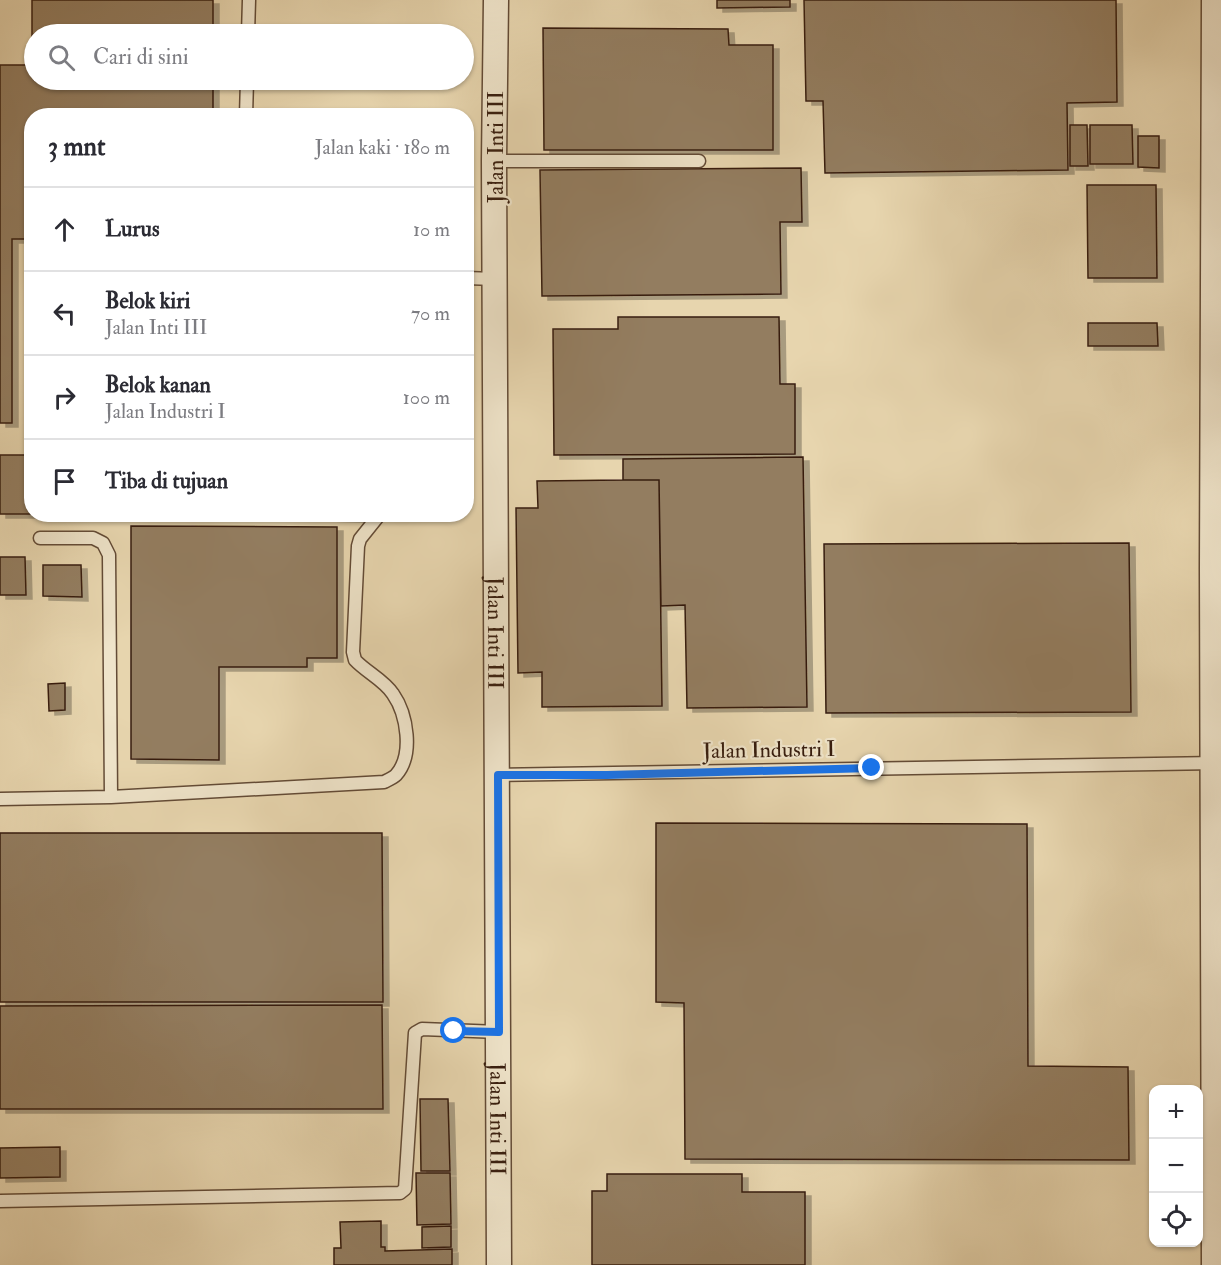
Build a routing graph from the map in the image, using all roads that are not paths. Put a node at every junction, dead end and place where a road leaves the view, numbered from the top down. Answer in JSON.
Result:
{"nodes":[{"id":1,"x":249,"y":0,"type":"edge"},
{"id":2,"x":496,"y":0,"type":"edge"},
{"id":3,"x":1214,"y":0,"type":"edge"},
{"id":4,"x":248,"y":24,"type":"edge"},
{"id":5,"x":247,"y":90,"type":"edge"},
{"id":6,"x":246,"y":108,"type":"edge"},
{"id":7,"x":699,"y":160,"type":"dead end"},
{"id":8,"x":494,"y":161,"type":"junction"},
{"id":9,"x":474,"y":278,"type":"edge"},
{"id":10,"x":495,"y":279,"type":"junction"},
{"id":11,"x":374,"y":522,"type":"edge"},
{"id":12,"x":40,"y":538,"type":"dead end"},
{"id":13,"x":1217,"y":570,"type":"edge"},
{"id":14,"x":1217,"y":763,"type":"edge"},
{"id":15,"x":498,"y":775,"type":"junction"},
{"id":16,"x":111,"y":797,"type":"junction"},
{"id":17,"x":0,"y":799,"type":"edge"},
{"id":18,"x":499,"y":1032,"type":"junction"},
{"id":19,"x":0,"y":1201,"type":"edge"},
{"id":20,"x":499,"y":1265,"type":"edge"},
{"id":21,"x":1214,"y":1265,"type":"edge"}],
"edges":[{"from":1,"to":4,"type":"lane"},
{"from":2,"to":8,"type":"street","name":"Jalan Inti III"},
{"from":3,"to":13,"type":"street"},
{"from":5,"to":6,"type":"lane"},
{"from":7,"to":8,"type":"lane"},
{"from":8,"to":10,"type":"street","name":"Jalan Inti III"},
{"from":9,"to":10,"type":"lane"},
{"from":10,"to":15,"type":"street","name":"Jalan Inti III"},
{"from":11,"to":16,"type":"lane"},
{"from":12,"to":16,"type":"lane"},
{"from":13,"to":14,"type":"street"},
{"from":14,"to":15,"type":"lane","name":"Jalan Industri I"},
{"from":14,"to":21,"type":"street"},
{"from":15,"to":18,"type":"street","name":"Jalan Inti III"},
{"from":16,"to":17,"type":"lane"},
{"from":18,"to":19,"type":"lane"},
{"from":18,"to":20,"type":"street","name":"Jalan Inti III"}]}
